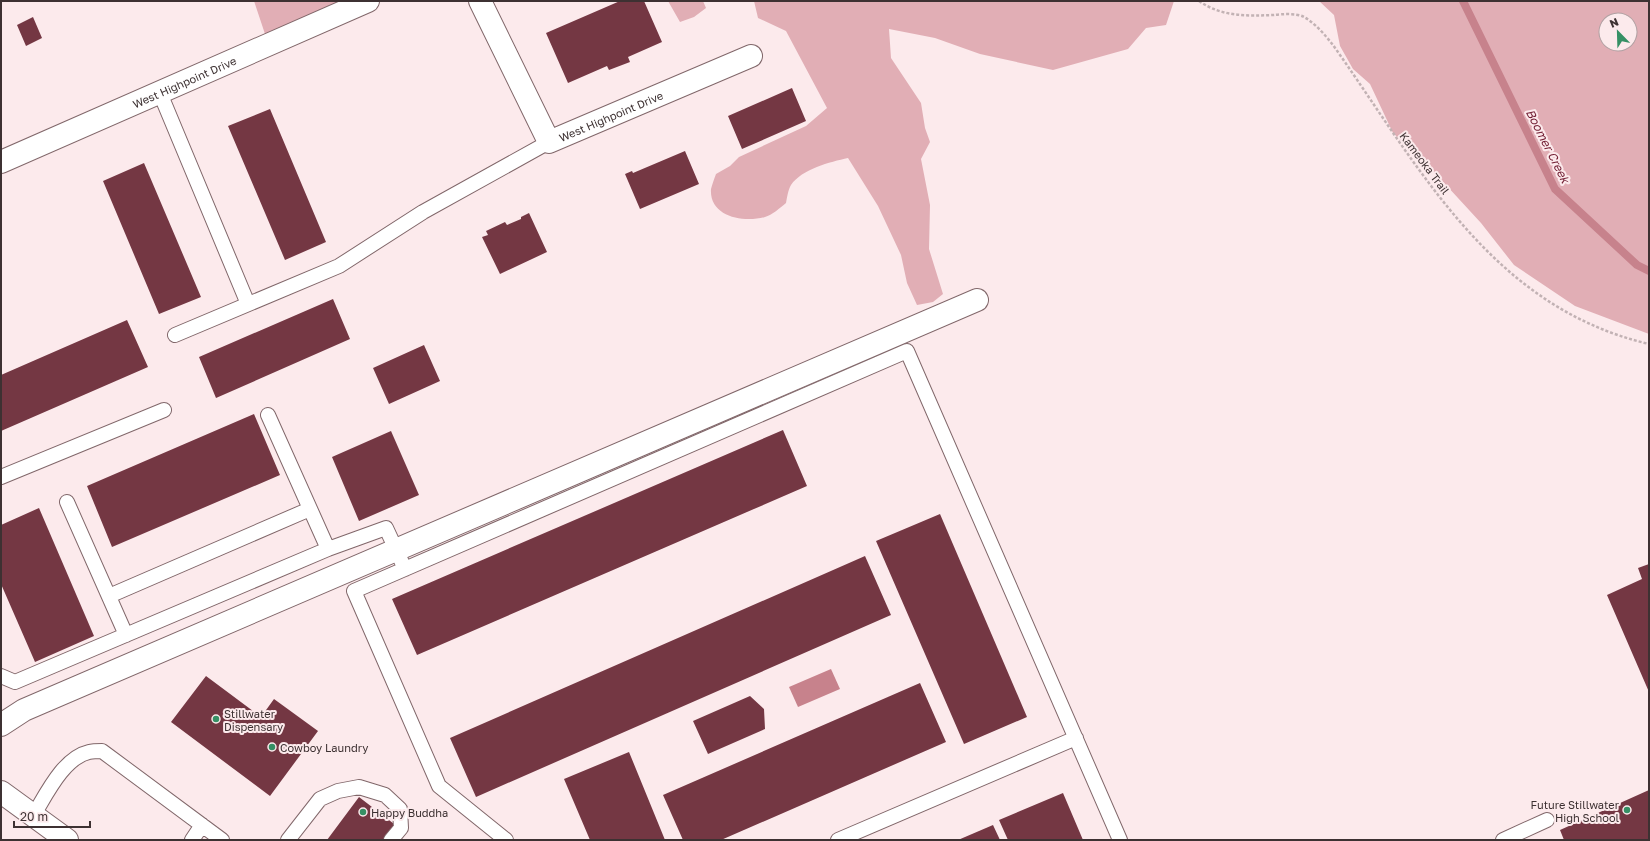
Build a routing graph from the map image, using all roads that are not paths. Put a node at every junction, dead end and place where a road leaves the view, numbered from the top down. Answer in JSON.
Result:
{"nodes":[{"id":1,"x":368,"y":1,"type":"edge"},
{"id":2,"x":480,"y":1,"type":"edge"},
{"id":3,"x":751,"y":56,"type":"dead end"},
{"id":4,"x":160,"y":93,"type":"junction"},
{"id":5,"x":549,"y":142,"type":"junction"},
{"id":6,"x":1,"y":162,"type":"edge"},
{"id":7,"x":977,"y":300,"type":"dead end"},
{"id":8,"x":248,"y":304,"type":"junction"},
{"id":9,"x":175,"y":335,"type":"dead end"},
{"id":10,"x":164,"y":410,"type":"dead end"},
{"id":11,"x":268,"y":415,"type":"dead end"},
{"id":12,"x":1,"y":477,"type":"edge"},
{"id":13,"x":67,"y":502,"type":"dead end"},
{"id":14,"x":310,"y":509,"type":"junction"},
{"id":15,"x":328,"y":550,"type":"junction"},
{"id":16,"x":401,"y":560,"type":"junction"},
{"id":17,"x":109,"y":596,"type":"junction"},
{"id":18,"x":126,"y":635,"type":"junction"},
{"id":19,"x":1,"y":676,"type":"edge"},
{"id":20,"x":1,"y":725,"type":"edge"},
{"id":21,"x":1076,"y":738,"type":"junction"},
{"id":22,"x":1,"y":792,"type":"edge"},
{"id":23,"x":33,"y":816,"type":"junction"},
{"id":24,"x":1547,"y":820,"type":"dead end"},
{"id":25,"x":202,"y":825,"type":"junction"},
{"id":26,"x":67,"y":840,"type":"edge"},
{"id":27,"x":192,"y":840,"type":"edge"},
{"id":28,"x":222,"y":840,"type":"edge"},
{"id":29,"x":288,"y":840,"type":"edge"},
{"id":30,"x":391,"y":840,"type":"edge"},
{"id":31,"x":506,"y":840,"type":"edge"},
{"id":32,"x":838,"y":840,"type":"edge"},
{"id":33,"x":1120,"y":840,"type":"edge"},
{"id":34,"x":1503,"y":840,"type":"edge"}],
"edges":[{"from":1,"to":4,"type":"street","name":"West Highpoint Drive"},
{"from":2,"to":5,"type":"street","name":"West Highpoint Drive"},
{"from":3,"to":5,"type":"street","name":"West Highpoint Drive"},
{"from":4,"to":6,"type":"street","name":"West Highpoint Drive"},
{"from":4,"to":8,"type":"lane"},
{"from":5,"to":8,"type":"lane"},
{"from":7,"to":16,"type":"street"},
{"from":8,"to":9,"type":"lane"},
{"from":10,"to":12,"type":"lane"},
{"from":11,"to":14,"type":"lane"},
{"from":13,"to":17,"type":"lane"},
{"from":14,"to":15,"type":"lane"},
{"from":14,"to":17,"type":"lane"},
{"from":15,"to":16,"type":"lane"},
{"from":15,"to":18,"type":"lane"},
{"from":16,"to":20,"type":"street"},
{"from":16,"to":21,"type":"lane"},
{"from":16,"to":31,"type":"lane"},
{"from":17,"to":18,"type":"lane"},
{"from":18,"to":19,"type":"lane"},
{"from":21,"to":32,"type":"lane"},
{"from":21,"to":33,"type":"lane"},
{"from":22,"to":23,"type":"street"},
{"from":23,"to":25,"type":"lane"},
{"from":23,"to":26,"type":"street"},
{"from":24,"to":34,"type":"lane"},
{"from":25,"to":27,"type":"lane"},
{"from":25,"to":28,"type":"lane"},
{"from":29,"to":30,"type":"lane"}]}
